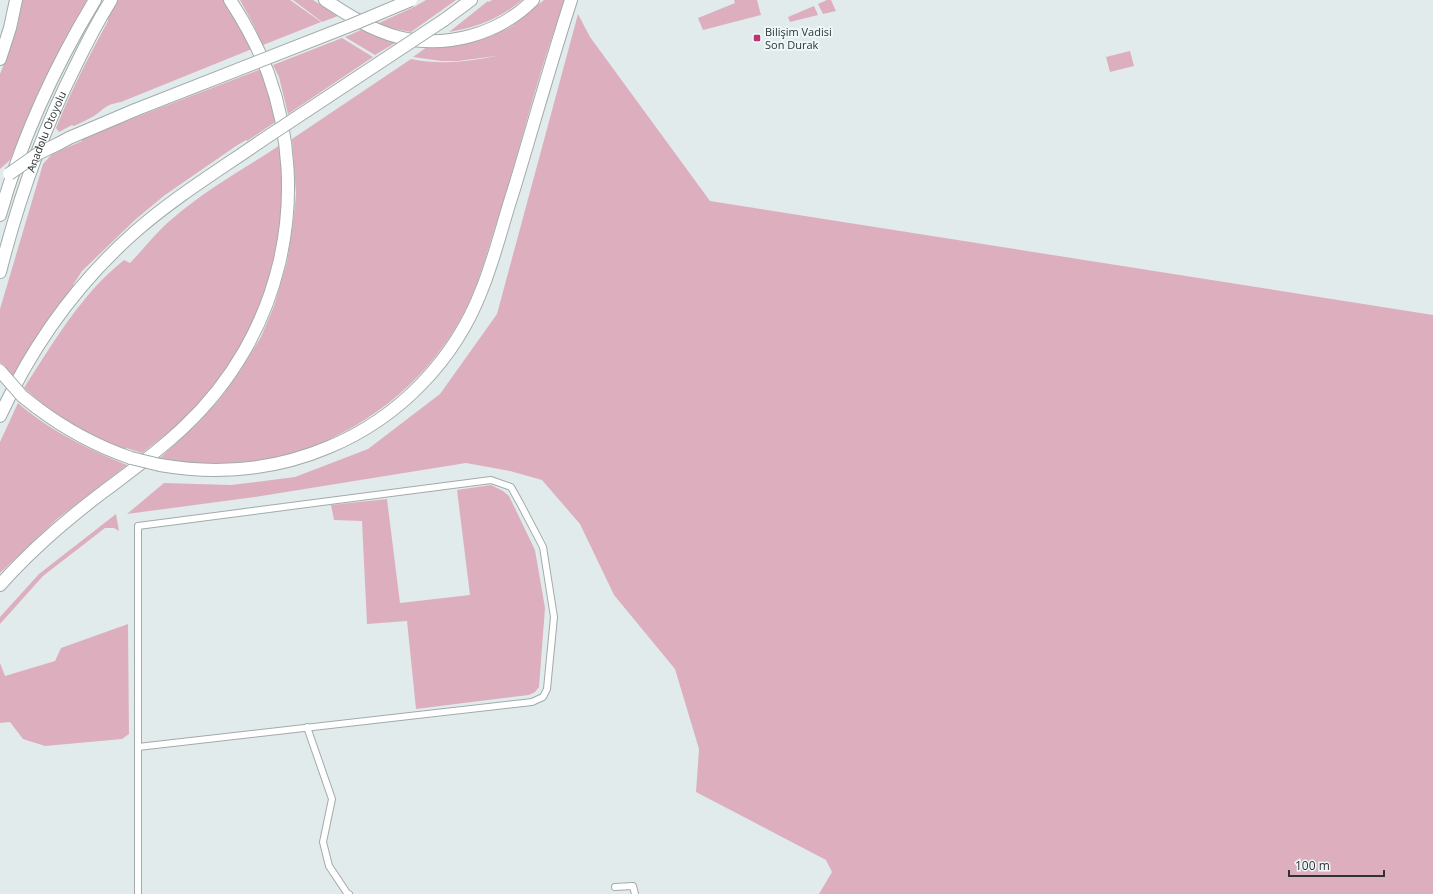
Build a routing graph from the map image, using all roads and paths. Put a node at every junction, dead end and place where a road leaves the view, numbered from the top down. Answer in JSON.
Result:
{"nodes":[{"id":1,"x":9,"y":0,"type":"edge"},
{"id":2,"x":16,"y":0,"type":"edge"},
{"id":3,"x":95,"y":0,"type":"edge"},
{"id":4,"x":112,"y":0,"type":"edge"},
{"id":5,"x":230,"y":0,"type":"edge"},
{"id":6,"x":325,"y":0,"type":"edge"},
{"id":7,"x":411,"y":0,"type":"edge"},
{"id":8,"x":471,"y":0,"type":"edge"},
{"id":9,"x":532,"y":0,"type":"edge"},
{"id":10,"x":571,"y":0,"type":"edge"},
{"id":11,"x":0,"y":36,"type":"edge"},
{"id":12,"x":0,"y":59,"type":"edge"},
{"id":13,"x":4,"y":177,"type":"edge"},
{"id":14,"x":0,"y":215,"type":"edge"},
{"id":15,"x":0,"y":272,"type":"edge"},
{"id":16,"x":0,"y":371,"type":"edge"},
{"id":17,"x":0,"y":416,"type":"edge"},
{"id":18,"x":0,"y":585,"type":"edge"},
{"id":19,"x":308,"y":727,"type":"junction"},
{"id":20,"x":138,"y":747,"type":"junction"},
{"id":21,"x":615,"y":887,"type":"dead end"},
{"id":22,"x":138,"y":894,"type":"edge"},
{"id":23,"x":349,"y":894,"type":"edge"},
{"id":24,"x":635,"y":894,"type":"edge"}],
"edges":[{"from":1,"to":11,"type":"highway"},
{"from":2,"to":12,"type":"highway"},
{"from":3,"to":14,"type":"highway","name":"Anadolu Otoyolu"},
{"from":4,"to":15,"type":"highway","name":"Anadolu Otoyolu"},
{"from":5,"to":18,"type":"highway"},
{"from":6,"to":9,"type":"highway"},
{"from":7,"to":13,"type":"highway","bridge":true},
{"from":8,"to":17,"type":"highway","bridge":true},
{"from":10,"to":16,"type":"highway","bridge":true},
{"from":19,"to":20,"type":"street"},
{"from":19,"to":20,"type":"street"},
{"from":19,"to":23,"type":"street"},
{"from":20,"to":22,"type":"street"},
{"from":21,"to":24,"type":"street"}]}
